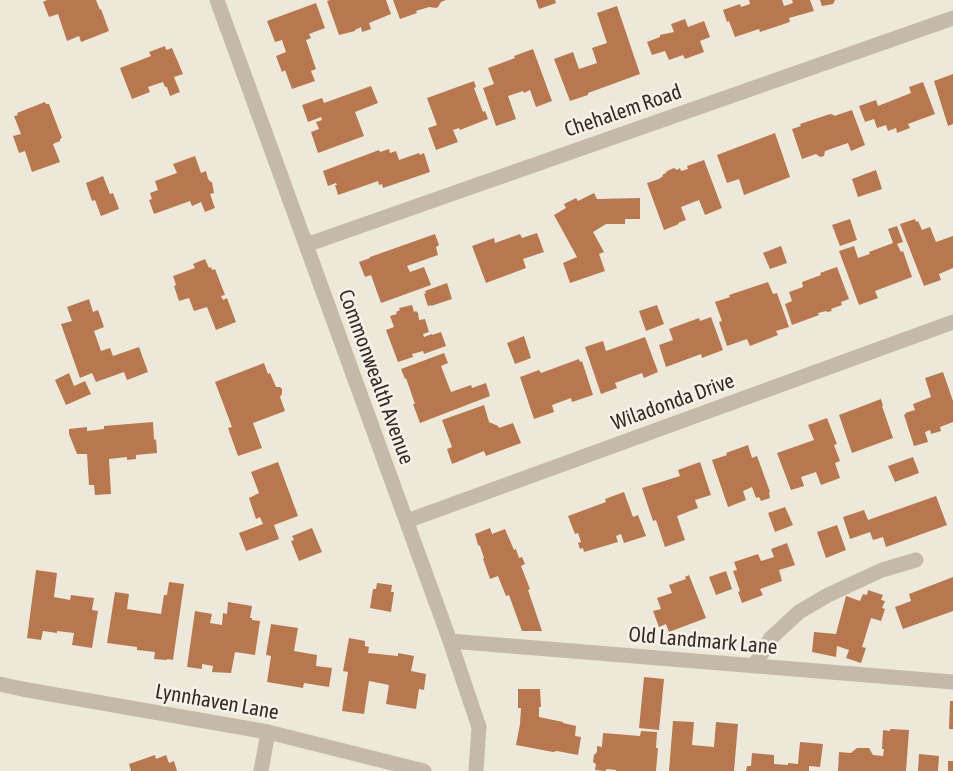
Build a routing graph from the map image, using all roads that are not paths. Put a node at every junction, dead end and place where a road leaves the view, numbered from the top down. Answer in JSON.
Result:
{"nodes":[{"id":1,"x":217,"y":0,"type":"edge"},
{"id":2,"x":953,"y":18,"type":"edge"},
{"id":3,"x":306,"y":245,"type":"junction"},
{"id":4,"x":953,"y":322,"type":"edge"},
{"id":5,"x":406,"y":521,"type":"junction"},
{"id":6,"x":916,"y":560,"type":"dead end"},
{"id":7,"x":450,"y":641,"type":"junction"},
{"id":8,"x":754,"y":666,"type":"junction"},
{"id":9,"x":953,"y":682,"type":"edge"},
{"id":10,"x":0,"y":684,"type":"edge"},
{"id":11,"x":268,"y":732,"type":"junction"},
{"id":12,"x":261,"y":771,"type":"edge"},
{"id":13,"x":424,"y":771,"type":"edge"},
{"id":14,"x":476,"y":771,"type":"edge"}],
"edges":[{"from":1,"to":3,"type":"street","name":"Commonwealth Avenue"},
{"from":2,"to":3,"type":"street","name":"Chehalem Road"},
{"from":3,"to":5,"type":"street","name":"Commonwealth Avenue"},
{"from":4,"to":5,"type":"street","name":"Wiladonda Drive"},
{"from":5,"to":7,"type":"street","name":"Commonwealth Avenue"},
{"from":6,"to":8,"type":"street"},
{"from":7,"to":8,"type":"street","name":"Old Landmark Lane"},
{"from":7,"to":14,"type":"street","name":"Commonwealth Avenue"},
{"from":8,"to":9,"type":"street","name":"Old Landmark Lane"},
{"from":10,"to":11,"type":"street","name":"Lynnhaven Lane"},
{"from":11,"to":12,"type":"street"},
{"from":11,"to":13,"type":"street","name":"Lynnhaven Lane"}]}
